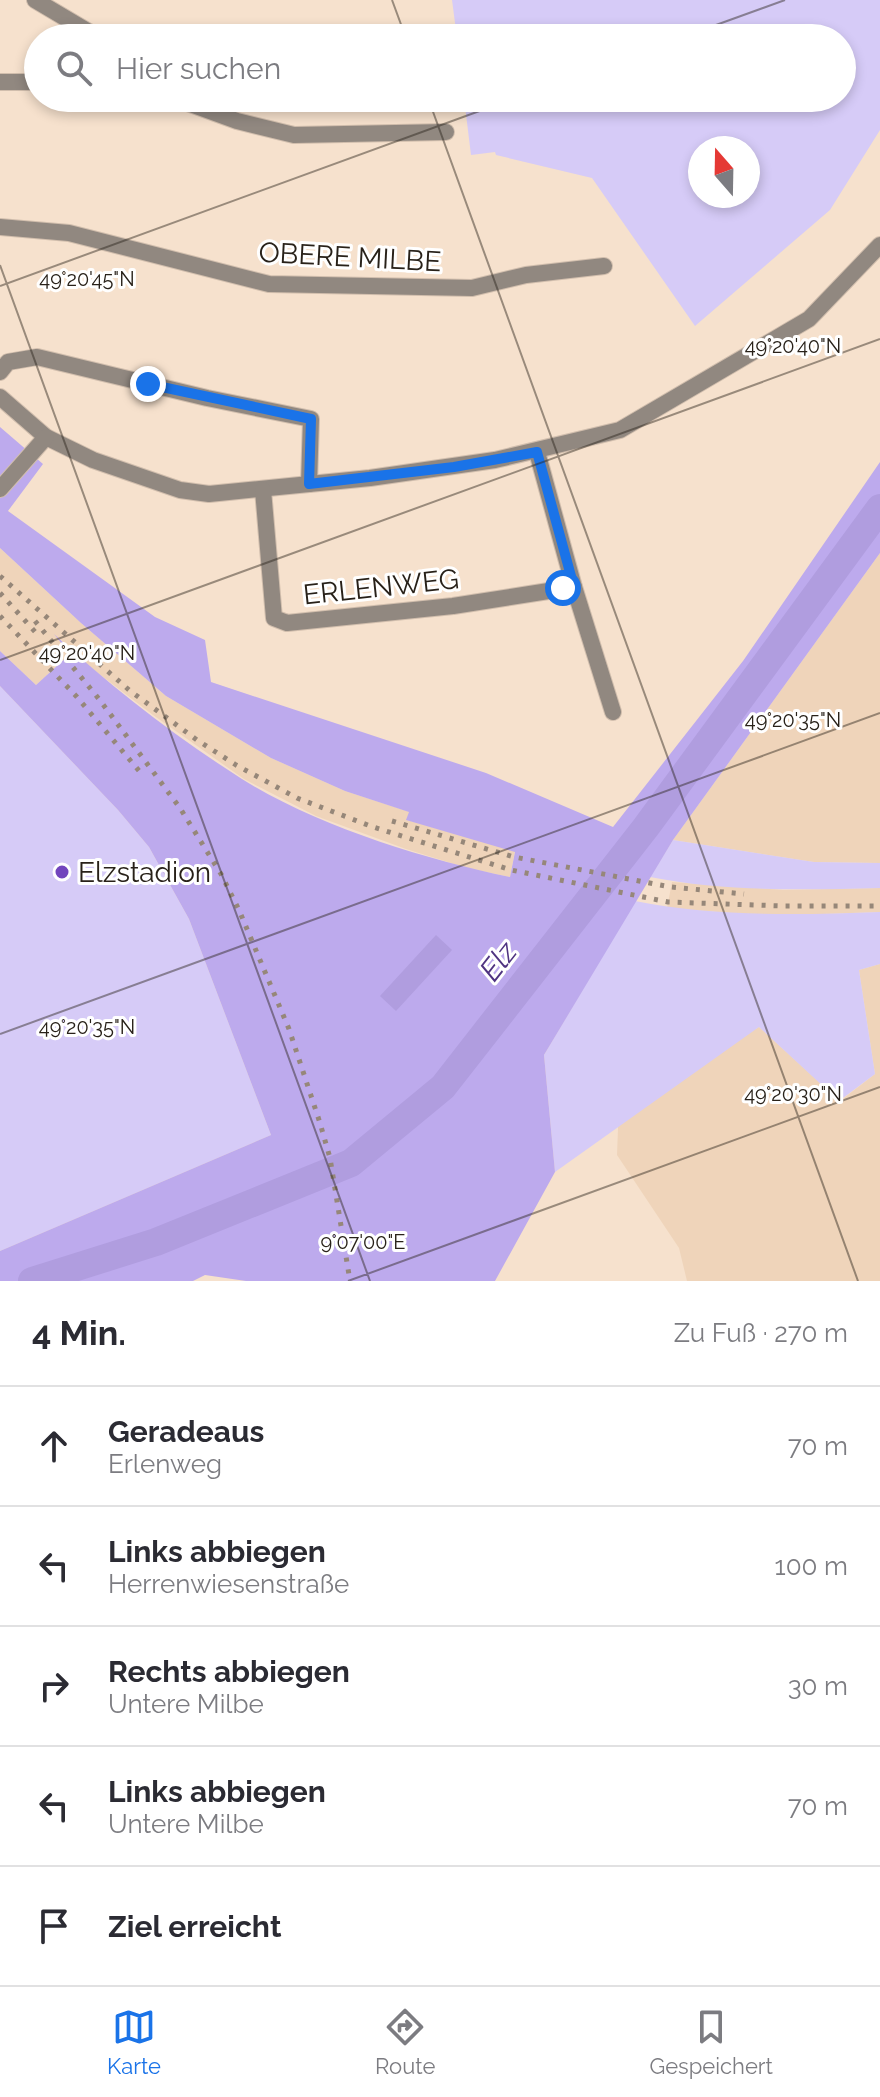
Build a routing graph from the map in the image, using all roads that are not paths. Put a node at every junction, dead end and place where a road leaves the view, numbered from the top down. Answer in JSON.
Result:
{"nodes":[{"id":1,"x":35,"y":0,"type":"edge"},
{"id":2,"x":75,"y":24,"type":"edge"},
{"id":3,"x":0,"y":82,"type":"edge"},
{"id":4,"x":24,"y":82,"type":"edge"},
{"id":5,"x":212,"y":112,"type":"edge"},
{"id":6,"x":446,"y":132,"type":"dead end"},
{"id":7,"x":0,"y":227,"type":"edge"},
{"id":8,"x":880,"y":245,"type":"edge"},
{"id":9,"x":604,"y":266,"type":"dead end"},
{"id":10,"x":0,"y":372,"type":"edge"},
{"id":11,"x":0,"y":397,"type":"edge"},
{"id":12,"x":46,"y":437,"type":"junction"},
{"id":13,"x":537,"y":452,"type":"junction"},
{"id":14,"x":309,"y":484,"type":"junction"},
{"id":15,"x":0,"y":489,"type":"edge"},
{"id":16,"x":263,"y":490,"type":"junction"},
{"id":17,"x":574,"y":587,"type":"junction"},
{"id":18,"x":613,"y":712,"type":"dead end"}],
"edges":[{"from":1,"to":2,"type":"street"},
{"from":3,"to":4,"type":"street"},
{"from":5,"to":6,"type":"street"},
{"from":7,"to":9,"type":"street","name":"OBERE MILBE"},
{"from":8,"to":13,"type":"street"},
{"from":10,"to":14,"type":"street"},
{"from":11,"to":12,"type":"street"},
{"from":12,"to":15,"type":"street"},
{"from":12,"to":16,"type":"street"},
{"from":13,"to":14,"type":"street"},
{"from":13,"to":17,"type":"street"},
{"from":14,"to":16,"type":"street"},
{"from":16,"to":17,"type":"street","name":"ERLENWEG"},
{"from":17,"to":18,"type":"street"}]}
